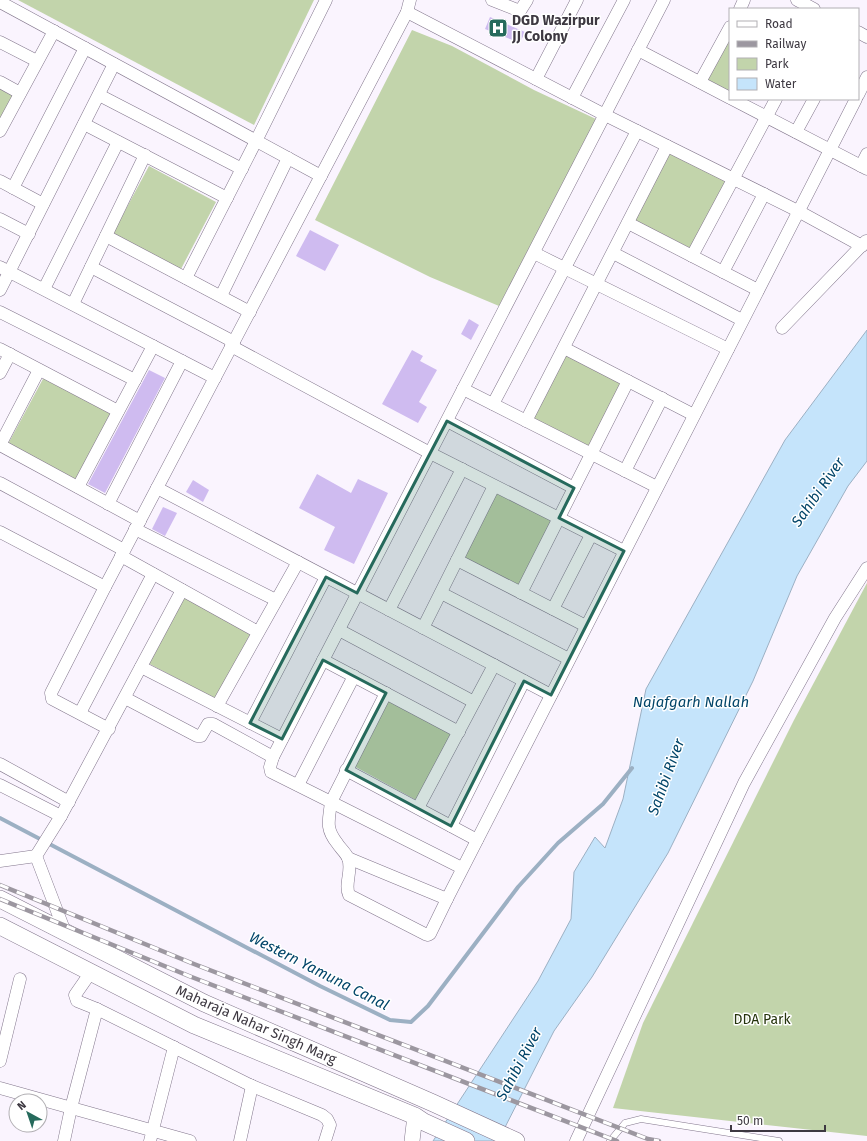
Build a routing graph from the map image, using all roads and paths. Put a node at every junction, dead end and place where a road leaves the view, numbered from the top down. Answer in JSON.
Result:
{"nodes":[{"id":1,"x":326,"y":0,"type":"edge"},
{"id":2,"x":410,"y":0,"type":"edge"},
{"id":3,"x":527,"y":0,"type":"edge"},
{"id":4,"x":577,"y":0,"type":"edge"},
{"id":5,"x":624,"y":0,"type":"edge"},
{"id":6,"x":664,"y":0,"type":"edge"},
{"id":7,"x":797,"y":0,"type":"edge"},
{"id":8,"x":495,"y":1,"type":"edge"},
{"id":9,"x":0,"y":2,"type":"edge"},
{"id":10,"x":812,"y":8,"type":"edge"},
{"id":11,"x":407,"y":12,"type":"junction"},
{"id":12,"x":729,"y":29,"type":"edge"},
{"id":13,"x":54,"y":31,"type":"junction"},
{"id":14,"x":0,"y":42,"type":"edge"},
{"id":15,"x":85,"y":48,"type":"junction"},
{"id":16,"x":638,"y":50,"type":"junction"},
{"id":17,"x":37,"y":61,"type":"junction"},
{"id":18,"x":114,"y":64,"type":"junction"},
{"id":19,"x":864,"y":77,"type":"edge"},
{"id":20,"x":536,"y":79,"type":"junction"},
{"id":21,"x":0,"y":82,"type":"edge"},
{"id":22,"x":700,"y":82,"type":"junction"},
{"id":23,"x":859,"y":92,"type":"edge"},
{"id":24,"x":20,"y":93,"type":"junction"},
{"id":25,"x":99,"y":95,"type":"junction"},
{"id":26,"x":729,"y":97,"type":"edge"},
{"id":27,"x":572,"y":98,"type":"junction"},
{"id":28,"x":735,"y":100,"type":"edge"},
{"id":29,"x":775,"y":100,"type":"edge"},
{"id":30,"x":813,"y":100,"type":"edge"},
{"id":31,"x":855,"y":100,"type":"edge"},
{"id":32,"x":605,"y":115,"type":"junction"},
{"id":33,"x":766,"y":117,"type":"junction"},
{"id":34,"x":84,"y":124,"type":"junction"},
{"id":35,"x":0,"y":131,"type":"edge"},
{"id":36,"x":637,"y":131,"type":"junction"},
{"id":37,"x":796,"y":132,"type":"junction"},
{"id":38,"x":256,"y":141,"type":"junction"},
{"id":39,"x":118,"y":142,"type":"junction"},
{"id":40,"x":667,"y":146,"type":"junction"},
{"id":41,"x":830,"y":150,"type":"junction"},
{"id":42,"x":867,"y":154,"type":"edge"},
{"id":43,"x":145,"y":155,"type":"junction"},
{"id":44,"x":288,"y":158,"type":"junction"},
{"id":45,"x":864,"y":167,"type":"edge"},
{"id":46,"x":242,"y":169,"type":"junction"},
{"id":47,"x":321,"y":176,"type":"junction"},
{"id":48,"x":733,"y":179,"type":"junction"},
{"id":49,"x":0,"y":181,"type":"edge"},
{"id":50,"x":12,"y":188,"type":"junction"},
{"id":51,"x":764,"y":194,"type":"junction"},
{"id":52,"x":227,"y":198,"type":"junction"},
{"id":53,"x":44,"y":204,"type":"junction"},
{"id":54,"x":798,"y":211,"type":"junction"},
{"id":55,"x":0,"y":219,"type":"edge"},
{"id":56,"x":628,"y":223,"type":"junction"},
{"id":57,"x":28,"y":234,"type":"junction"},
{"id":58,"x":106,"y":236,"type":"junction"},
{"id":59,"x":864,"y":243,"type":"edge"},
{"id":60,"x":534,"y":253,"type":"junction"},
{"id":61,"x":613,"y":253,"type":"junction"},
{"id":62,"x":692,"y":256,"type":"junction"},
{"id":63,"x":91,"y":267,"type":"junction"},
{"id":64,"x":564,"y":268,"type":"junction"},
{"id":65,"x":5,"y":269,"type":"edge"},
{"id":66,"x":723,"y":272,"type":"junction"},
{"id":67,"x":186,"y":278,"type":"junction"},
{"id":68,"x":597,"y":284,"type":"junction"},
{"id":69,"x":44,"y":289,"type":"junction"},
{"id":70,"x":0,"y":290,"type":"edge"},
{"id":71,"x":758,"y":290,"type":"junction"},
{"id":72,"x":221,"y":296,"type":"junction"},
{"id":73,"x":73,"y":304,"type":"junction"},
{"id":74,"x":0,"y":312,"type":"edge"},
{"id":75,"x":250,"y":312,"type":"junction"},
{"id":76,"x":742,"y":320,"type":"junction"},
{"id":77,"x":782,"y":328,"type":"dead end"},
{"id":78,"x":233,"y":344,"type":"junction"},
{"id":79,"x":153,"y":346,"type":"junction"},
{"id":80,"x":564,"y":348,"type":"junction"},
{"id":81,"x":728,"y":349,"type":"junction"},
{"id":82,"x":5,"y":352,"type":"edge"},
{"id":83,"x":182,"y":361,"type":"junction"},
{"id":84,"x":39,"y":370,"type":"junction"},
{"id":85,"x":0,"y":373,"type":"edge"},
{"id":86,"x":215,"y":378,"type":"junction"},
{"id":87,"x":135,"y":380,"type":"junction"},
{"id":88,"x":628,"y":381,"type":"junction"},
{"id":89,"x":463,"y":389,"type":"junction"},
{"id":90,"x":662,"y":398,"type":"junction"},
{"id":91,"x":493,"y":404,"type":"junction"},
{"id":92,"x":118,"y":411,"type":"junction"},
{"id":93,"x":694,"y":415,"type":"junction"},
{"id":94,"x":447,"y":421,"type":"junction"},
{"id":95,"x":526,"y":421,"type":"junction"},
{"id":96,"x":0,"y":445,"type":"edge"},
{"id":97,"x":430,"y":453,"type":"junction"},
{"id":98,"x":591,"y":454,"type":"junction"},
{"id":99,"x":462,"y":469,"type":"junction"},
{"id":100,"x":624,"y":471,"type":"junction"},
{"id":101,"x":0,"y":483,"type":"edge"},
{"id":102,"x":494,"y":486,"type":"junction"},
{"id":103,"x":657,"y":487,"type":"junction"},
{"id":104,"x":78,"y":488,"type":"junction"},
{"id":105,"x":157,"y":488,"type":"junction"},
{"id":106,"x":574,"y":488,"type":"junction"},
{"id":107,"x":108,"y":504,"type":"junction"},
{"id":108,"x":559,"y":518,"type":"junction"},
{"id":109,"x":138,"y":525,"type":"junction"},
{"id":110,"x":0,"y":532,"type":"edge"},
{"id":111,"x":592,"y":535,"type":"junction"},
{"id":112,"x":624,"y":551,"type":"junction"},
{"id":113,"x":123,"y":553,"type":"junction"},
{"id":114,"x":457,"y":560,"type":"junction"},
{"id":115,"x":298,"y":562,"type":"junction"},
{"id":116,"x":867,"y":568,"type":"edge"},
{"id":117,"x":153,"y":574,"type":"junction"},
{"id":118,"x":326,"y":577,"type":"junction"},
{"id":119,"x":105,"y":587,"type":"junction"},
{"id":120,"x":182,"y":590,"type":"junction"},
{"id":121,"x":357,"y":593,"type":"junction"},
{"id":122,"x":440,"y":593,"type":"junction"},
{"id":123,"x":521,"y":593,"type":"junction"},
{"id":124,"x":276,"y":600,"type":"junction"},
{"id":125,"x":553,"y":609,"type":"junction"},
{"id":126,"x":389,"y":610,"type":"junction"},
{"id":127,"x":586,"y":626,"type":"junction"},
{"id":128,"x":423,"y":628,"type":"junction"},
{"id":129,"x":339,"y":630,"type":"junction"},
{"id":130,"x":258,"y":632,"type":"junction"},
{"id":131,"x":569,"y":659,"type":"junction"},
{"id":132,"x":323,"y":660,"type":"junction"},
{"id":133,"x":494,"y":665,"type":"junction"},
{"id":134,"x":141,"y":667,"type":"junction"},
{"id":135,"x":354,"y":676,"type":"junction"},
{"id":136,"x":524,"y":680,"type":"junction"},
{"id":137,"x":386,"y":693,"type":"junction"},
{"id":138,"x":551,"y":695,"type":"junction"},
{"id":139,"x":125,"y":698,"type":"junction"},
{"id":140,"x":474,"y":702,"type":"junction"},
{"id":141,"x":217,"y":706,"type":"junction"},
{"id":142,"x":80,"y":713,"type":"junction"},
{"id":143,"x":250,"y":723,"type":"junction"},
{"id":144,"x":109,"y":729,"type":"junction"},
{"id":145,"x":459,"y":732,"type":"junction"},
{"id":146,"x":282,"y":740,"type":"junction"},
{"id":147,"x":273,"y":757,"type":"junction"},
{"id":148,"x":0,"y":764,"type":"edge"},
{"id":149,"x":346,"y":770,"type":"junction"},
{"id":150,"x":0,"y":785,"type":"edge"},
{"id":151,"x":298,"y":785,"type":"junction"},
{"id":152,"x":69,"y":802,"type":"junction"},
{"id":153,"x":331,"y":802,"type":"junction"},
{"id":154,"x":418,"y":808,"type":"junction"},
{"id":155,"x":59,"y":821,"type":"junction"},
{"id":156,"x":451,"y":826,"type":"junction"},
{"id":157,"x":477,"y":840,"type":"junction"},
{"id":158,"x":38,"y":853,"type":"junction"},
{"id":159,"x":348,"y":858,"type":"junction"},
{"id":160,"x":0,"y":861,"type":"edge"},
{"id":161,"x":462,"y":868,"type":"junction"},
{"id":162,"x":447,"y":898,"type":"junction"},
{"id":163,"x":0,"y":899,"type":"edge"},
{"id":164,"x":0,"y":926,"type":"edge"},
{"id":165,"x":65,"y":932,"type":"junction"},
{"id":166,"x":91,"y":972,"type":"junction"},
{"id":167,"x":20,"y":979,"type":"dead end"},
{"id":168,"x":97,"y":1009,"type":"junction"},
{"id":169,"x":174,"y":1047,"type":"junction"},
{"id":170,"x":0,"y":1061,"type":"edge"},
{"id":171,"x":250,"y":1084,"type":"junction"},
{"id":172,"x":0,"y":1088,"type":"edge"},
{"id":173,"x":71,"y":1108,"type":"junction"},
{"id":174,"x":420,"y":1119,"type":"junction"},
{"id":175,"x":152,"y":1135,"type":"edge"},
{"id":176,"x":64,"y":1141,"type":"edge"},
{"id":177,"x":190,"y":1141,"type":"edge"},
{"id":178,"x":240,"y":1141,"type":"edge"},
{"id":179,"x":325,"y":1141,"type":"edge"},
{"id":180,"x":412,"y":1141,"type":"edge"},
{"id":181,"x":466,"y":1141,"type":"edge"},
{"id":182,"x":516,"y":1141,"type":"edge"},
{"id":183,"x":576,"y":1141,"type":"edge"},
{"id":184,"x":610,"y":1141,"type":"edge"},
{"id":185,"x":779,"y":1141,"type":"edge"}],
"edges":[{"from":1,"to":38,"type":"street"},
{"from":2,"to":11,"type":"street"},
{"from":3,"to":8,"type":"street"},
{"from":4,"to":20,"type":"street"},
{"from":5,"to":27,"type":"street"},
{"from":6,"to":16,"type":"street"},
{"from":7,"to":10,"type":"street"},
{"from":9,"to":13,"type":"street"},
{"from":11,"to":20,"type":"street"},
{"from":11,"to":47,"type":"street"},
{"from":12,"to":22,"type":"street"},
{"from":13,"to":15,"type":"street"},
{"from":13,"to":17,"type":"street"},
{"from":14,"to":17,"type":"street"},
{"from":15,"to":18,"type":"street"},
{"from":15,"to":50,"type":"street"},
{"from":16,"to":22,"type":"street"},
{"from":16,"to":32,"type":"street"},
{"from":17,"to":24,"type":"street"},
{"from":18,"to":25,"type":"street"},
{"from":18,"to":38,"type":"street"},
{"from":19,"to":23,"type":"street"},
{"from":20,"to":27,"type":"street"},
{"from":21,"to":24,"type":"street"},
{"from":22,"to":26,"type":"street"},
{"from":24,"to":35,"type":"street"},
{"from":25,"to":34,"type":"street"},
{"from":25,"to":46,"type":"street"},
{"from":27,"to":32,"type":"street"},
{"from":28,"to":33,"type":"street"},
{"from":29,"to":33,"type":"street"},
{"from":30,"to":37,"type":"street"},
{"from":31,"to":41,"type":"street"},
{"from":32,"to":36,"type":"street"},
{"from":32,"to":60,"type":"street"},
{"from":33,"to":37,"type":"street"},
{"from":33,"to":48,"type":"street"},
{"from":34,"to":39,"type":"street"},
{"from":34,"to":53,"type":"street"},
{"from":36,"to":40,"type":"street"},
{"from":36,"to":64,"type":"street"},
{"from":37,"to":41,"type":"street"},
{"from":38,"to":44,"type":"street"},
{"from":38,"to":46,"type":"street"},
{"from":39,"to":43,"type":"street"},
{"from":39,"to":69,"type":"street"},
{"from":40,"to":48,"type":"street"},
{"from":40,"to":56,"type":"street"},
{"from":41,"to":45,"type":"street"},
{"from":41,"to":54,"type":"street"},
{"from":42,"to":45,"type":"street"},
{"from":43,"to":52,"type":"street"},
{"from":43,"to":58,"type":"street"},
{"from":44,"to":47,"type":"street"},
{"from":44,"to":72,"type":"street"},
{"from":46,"to":52,"type":"street"},
{"from":47,"to":75,"type":"street"},
{"from":48,"to":51,"type":"street"},
{"from":48,"to":62,"type":"street"},
{"from":49,"to":50,"type":"street"},
{"from":50,"to":53,"type":"street"},
{"from":51,"to":54,"type":"street"},
{"from":51,"to":66,"type":"street"},
{"from":52,"to":67,"type":"street"},
{"from":53,"to":57,"type":"street"},
{"from":54,"to":59,"type":"street"},
{"from":54,"to":71,"type":"street"},
{"from":55,"to":57,"type":"street"},
{"from":56,"to":61,"type":"street"},
{"from":56,"to":62,"type":"street"},
{"from":57,"to":65,"type":"street"},
{"from":58,"to":63,"type":"street"},
{"from":58,"to":67,"type":"street"},
{"from":59,"to":77,"type":"street"},
{"from":60,"to":64,"type":"street"},
{"from":60,"to":89,"type":"street"},
{"from":61,"to":68,"type":"street"},
{"from":61,"to":76,"type":"street"},
{"from":62,"to":66,"type":"street"},
{"from":63,"to":73,"type":"street"},
{"from":63,"to":78,"type":"street"},
{"from":64,"to":68,"type":"street"},
{"from":64,"to":91,"type":"street"},
{"from":65,"to":69,"type":"street"},
{"from":65,"to":70,"type":"street"},
{"from":66,"to":71,"type":"street"},
{"from":67,"to":72,"type":"street"},
{"from":68,"to":80,"type":"street"},
{"from":68,"to":81,"type":"street"},
{"from":69,"to":73,"type":"street"},
{"from":71,"to":76,"type":"street"},
{"from":72,"to":75,"type":"street"},
{"from":73,"to":79,"type":"street"},
{"from":74,"to":87,"type":"street"},
{"from":75,"to":78,"type":"street"},
{"from":76,"to":81,"type":"street"},
{"from":78,"to":86,"type":"street"},
{"from":78,"to":97,"type":"street"},
{"from":79,"to":83,"type":"street"},
{"from":79,"to":87,"type":"street"},
{"from":80,"to":88,"type":"street"},
{"from":80,"to":95,"type":"street"},
{"from":81,"to":93,"type":"street"},
{"from":82,"to":84,"type":"street"},
{"from":82,"to":85,"type":"street"},
{"from":83,"to":86,"type":"street"},
{"from":83,"to":107,"type":"street"},
{"from":84,"to":92,"type":"street"},
{"from":84,"to":96,"type":"street"},
{"from":86,"to":105,"type":"street"},
{"from":87,"to":92,"type":"street"},
{"from":88,"to":90,"type":"street"},
{"from":88,"to":98,"type":"street"},
{"from":89,"to":91,"type":"street"},
{"from":89,"to":94,"type":"street"},
{"from":90,"to":93,"type":"street"},
{"from":90,"to":100,"type":"street"},
{"from":91,"to":95,"type":"street"},
{"from":92,"to":104,"type":"street"},
{"from":93,"to":103,"type":"street"},
{"from":94,"to":97,"type":"street"},
{"from":94,"to":106,"type":"street"},
{"from":95,"to":98,"type":"street"},
{"from":96,"to":104,"type":"street"},
{"from":97,"to":99,"type":"street"},
{"from":97,"to":121,"type":"street"},
{"from":98,"to":100,"type":"street"},
{"from":98,"to":106,"type":"street"},
{"from":99,"to":102,"type":"street"},
{"from":99,"to":126,"type":"street"},
{"from":100,"to":103,"type":"street"},
{"from":101,"to":113,"type":"street"},
{"from":102,"to":108,"type":"street"},
{"from":102,"to":114,"type":"street"},
{"from":103,"to":112,"type":"street"},
{"from":104,"to":107,"type":"street"},
{"from":105,"to":109,"type":"street"},
{"from":105,"to":115,"type":"street"},
{"from":106,"to":108,"type":"street"},
{"from":107,"to":109,"type":"street"},
{"from":108,"to":111,"type":"street"},
{"from":108,"to":123,"type":"street"},
{"from":109,"to":113,"type":"street"},
{"from":109,"to":124,"type":"street"},
{"from":110,"to":119,"type":"street"},
{"from":111,"to":112,"type":"street"},
{"from":111,"to":125,"type":"street"},
{"from":112,"to":127,"type":"street"},
{"from":113,"to":117,"type":"street"},
{"from":113,"to":119,"type":"street"},
{"from":114,"to":122,"type":"street"},
{"from":114,"to":123,"type":"street"},
{"from":115,"to":118,"type":"street"},
{"from":115,"to":124,"type":"street"},
{"from":116,"to":183,"type":"street"},
{"from":117,"to":120,"type":"street"},
{"from":117,"to":142,"type":"street"},
{"from":118,"to":121,"type":"street"},
{"from":118,"to":143,"type":"street"},
{"from":119,"to":142,"type":"street"},
{"from":120,"to":130,"type":"street"},
{"from":120,"to":134,"type":"street"},
{"from":121,"to":126,"type":"street"},
{"from":121,"to":129,"type":"street"},
{"from":122,"to":128,"type":"street"},
{"from":122,"to":131,"type":"street"},
{"from":123,"to":125,"type":"street"},
{"from":124,"to":130,"type":"street"},
{"from":125,"to":127,"type":"street"},
{"from":126,"to":128,"type":"street"},
{"from":127,"to":131,"type":"street"},
{"from":128,"to":133,"type":"street"},
{"from":129,"to":132,"type":"street"},
{"from":129,"to":140,"type":"street"},
{"from":130,"to":141,"type":"street"},
{"from":131,"to":138,"type":"street"},
{"from":132,"to":135,"type":"street"},
{"from":132,"to":146,"type":"street"},
{"from":133,"to":136,"type":"street"},
{"from":133,"to":140,"type":"street"},
{"from":134,"to":139,"type":"street"},
{"from":134,"to":141,"type":"street"},
{"from":135,"to":137,"type":"street"},
{"from":135,"to":151,"type":"street"},
{"from":136,"to":138,"type":"street"},
{"from":136,"to":156,"type":"street"},
{"from":137,"to":145,"type":"street"},
{"from":137,"to":149,"type":"street"},
{"from":138,"to":157,"type":"street"},
{"from":139,"to":144,"type":"street"},
{"from":139,"to":147,"type":"street"},
{"from":140,"to":145,"type":"street"},
{"from":141,"to":143,"type":"street"},
{"from":142,"to":144,"type":"street"},
{"from":143,"to":146,"type":"street"},
{"from":144,"to":152,"type":"street"},
{"from":145,"to":154,"type":"street"},
{"from":146,"to":147,"type":"street"},
{"from":147,"to":151,"type":"street"},
{"from":148,"to":152,"type":"street"},
{"from":149,"to":153,"type":"street"},
{"from":149,"to":154,"type":"street"},
{"from":150,"to":155,"type":"street"},
{"from":151,"to":153,"type":"street"},
{"from":152,"to":155,"type":"street"},
{"from":153,"to":159,"type":"street"},
{"from":153,"to":161,"type":"street"},
{"from":154,"to":156,"type":"street"},
{"from":155,"to":158,"type":"street"},
{"from":156,"to":157,"type":"street"},
{"from":157,"to":161,"type":"street"},
{"from":158,"to":160,"type":"street"},
{"from":158,"to":165,"type":"street"},
{"from":159,"to":162,"type":"street"},
{"from":159,"to":162,"type":"street"},
{"from":161,"to":162,"type":"street"},
{"from":163,"to":165,"type":"main road","name":"Maharaja Nahar Singh Marg"},
{"from":164,"to":166,"type":"main road","name":"Maharaja Nahar Singh Marg"},
{"from":165,"to":182,"type":"main road","name":"Maharaja Nahar Singh Marg"},
{"from":166,"to":168,"type":"street"},
{"from":166,"to":174,"type":"main road","name":"Maharaja Nahar Singh Marg"},
{"from":167,"to":170,"type":"street"},
{"from":168,"to":169,"type":"street"},
{"from":168,"to":173,"type":"street"},
{"from":169,"to":171,"type":"street"},
{"from":169,"to":175,"type":"street"},
{"from":171,"to":178,"type":"street"},
{"from":171,"to":179,"type":"street"},
{"from":172,"to":173,"type":"street"},
{"from":173,"to":175,"type":"street"},
{"from":173,"to":176,"type":"street"},
{"from":174,"to":180,"type":"street"},
{"from":174,"to":181,"type":"main road","name":"Maharaja Nahar Singh Marg"},
{"from":175,"to":177,"type":"street"},
{"from":184,"to":185,"type":"lane"}]}
